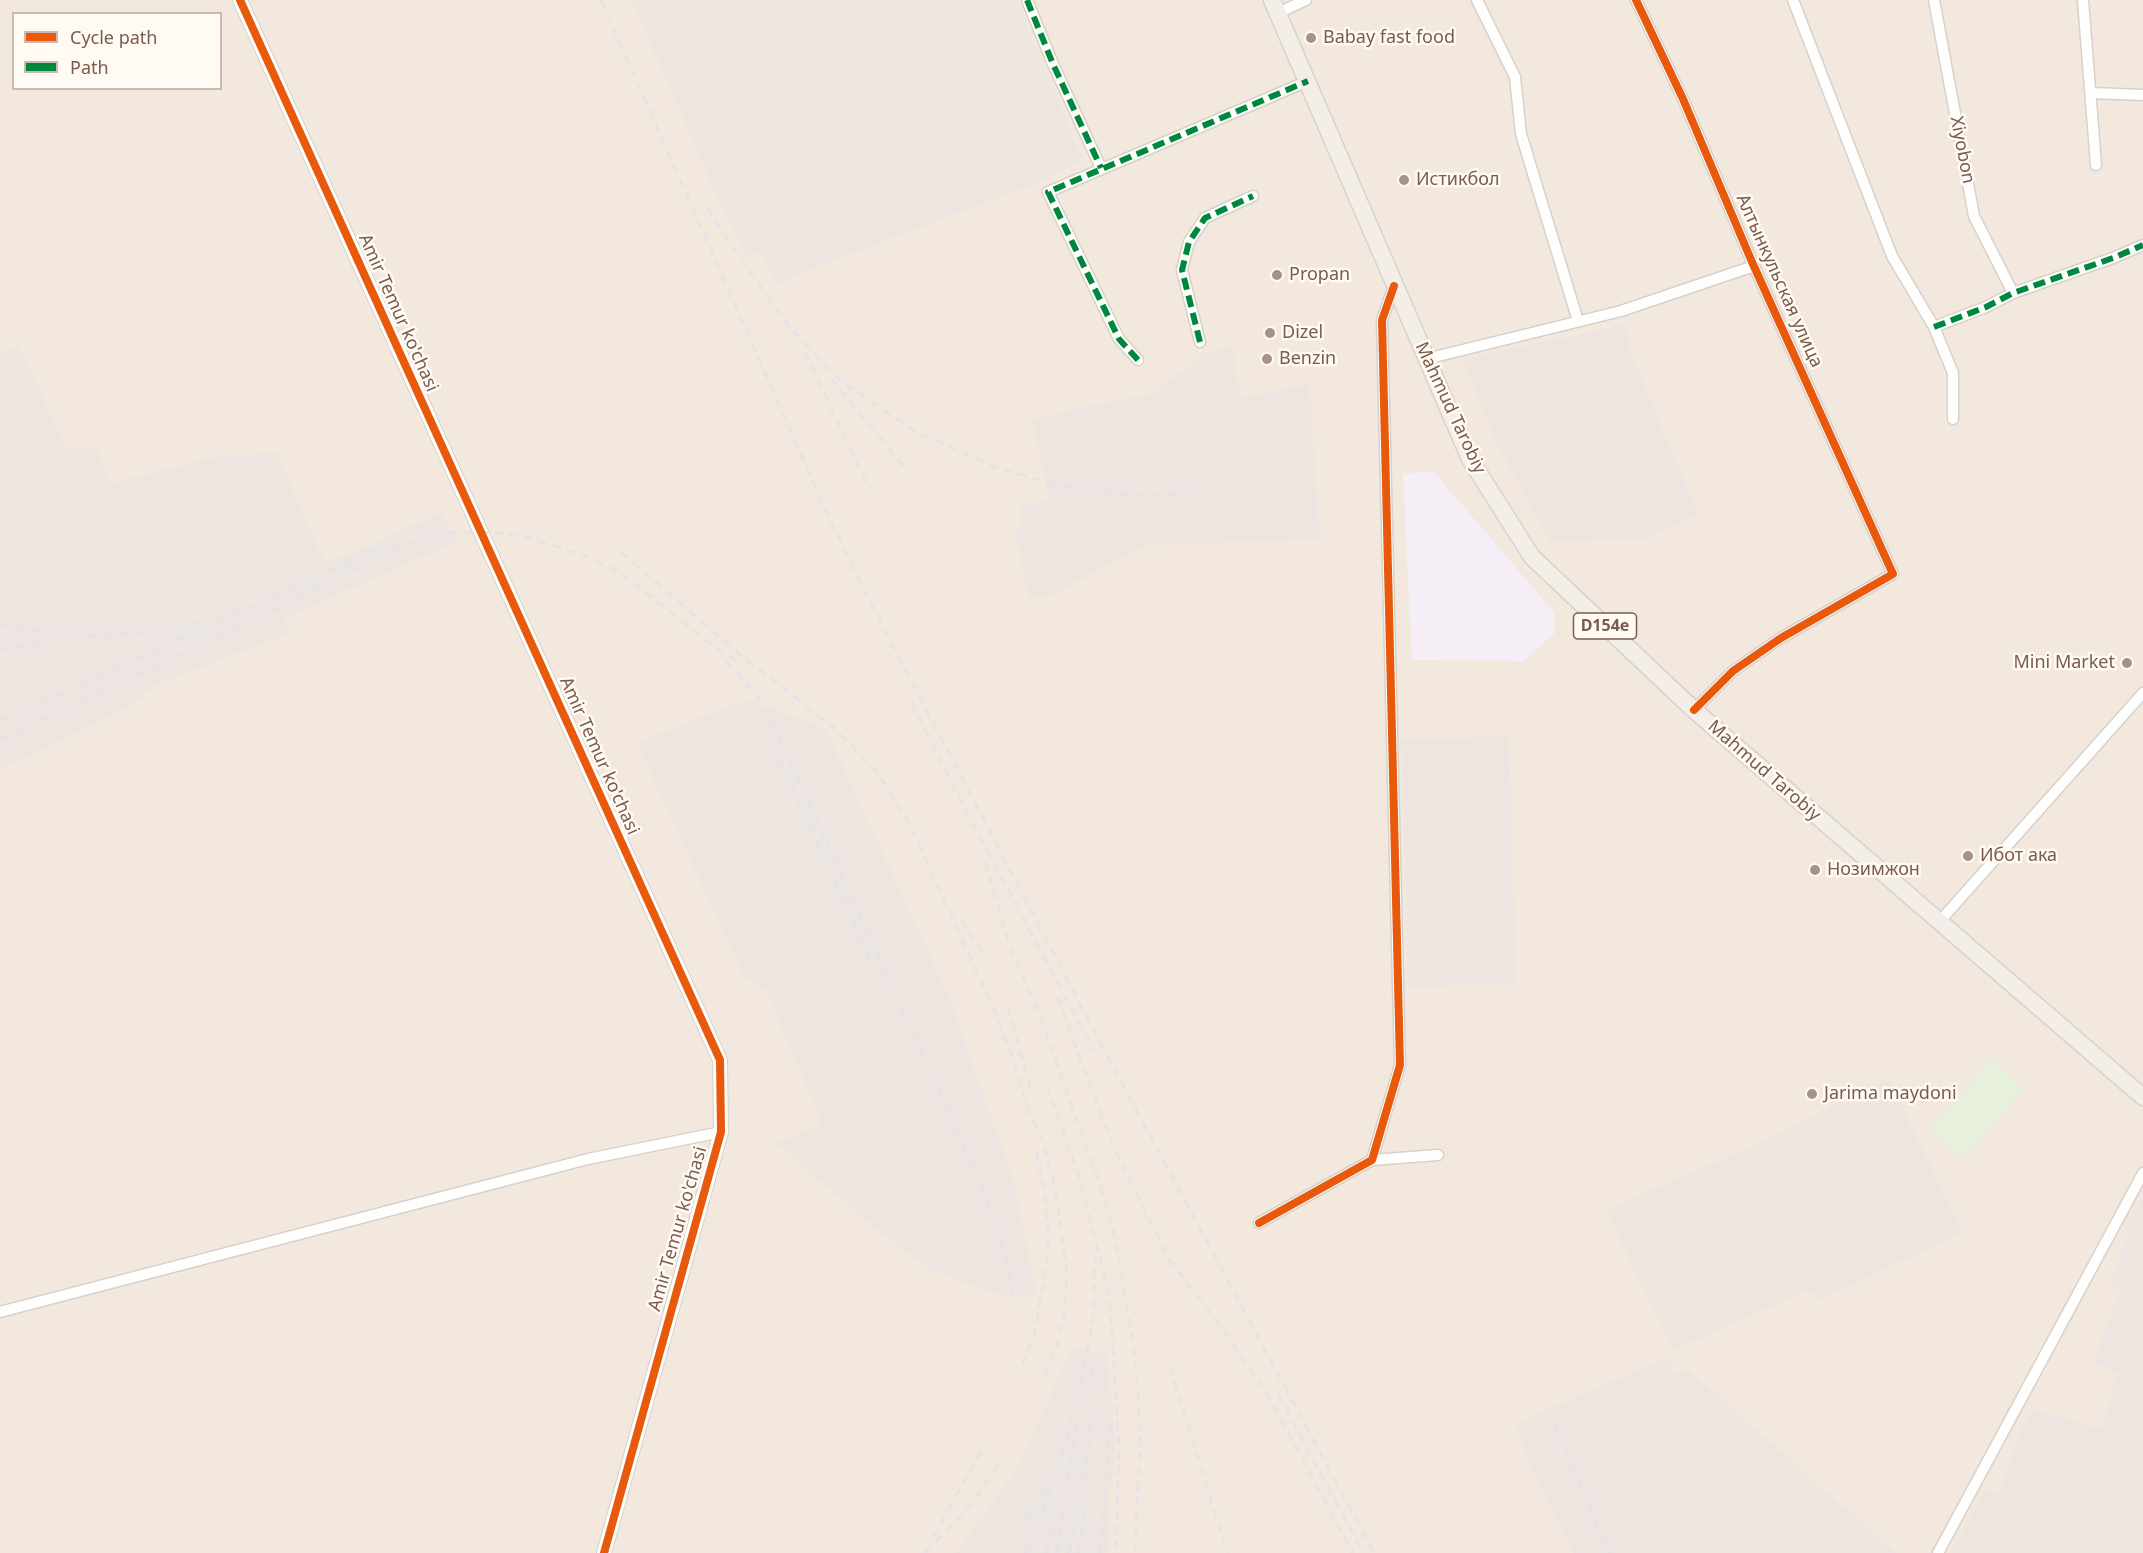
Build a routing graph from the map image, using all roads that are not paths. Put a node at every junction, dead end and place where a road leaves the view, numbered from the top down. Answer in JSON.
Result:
{"nodes":[{"id":1,"x":240,"y":0,"type":"edge"},
{"id":2,"x":1027,"y":0,"type":"edge"},
{"id":3,"x":1306,"y":0,"type":"edge"},
{"id":4,"x":1478,"y":0,"type":"edge"},
{"id":5,"x":1636,"y":0,"type":"edge"},
{"id":6,"x":1793,"y":0,"type":"edge"},
{"id":7,"x":1934,"y":0,"type":"edge"},
{"id":8,"x":2083,"y":0,"type":"edge"},
{"id":9,"x":1275,"y":7,"type":"edge"},
{"id":10,"x":1308,"y":81,"type":"junction"},
{"id":11,"x":2091,"y":93,"type":"junction"},
{"id":12,"x":2143,"y":95,"type":"edge"},
{"id":13,"x":2096,"y":165,"type":"dead end"},
{"id":14,"x":1101,"y":168,"type":"junction"},
{"id":15,"x":1253,"y":196,"type":"dead end"},
{"id":16,"x":2143,"y":244,"type":"edge"},
{"id":17,"x":1754,"y":266,"type":"junction"},
{"id":18,"x":1394,"y":286,"type":"junction"},
{"id":19,"x":2013,"y":293,"type":"junction"},
{"id":20,"x":1578,"y":321,"type":"junction"},
{"id":21,"x":1934,"y":327,"type":"junction"},
{"id":22,"x":1200,"y":342,"type":"dead end"},
{"id":23,"x":1426,"y":359,"type":"junction"},
{"id":24,"x":1138,"y":360,"type":"dead end"},
{"id":25,"x":1953,"y":419,"type":"dead end"},
{"id":26,"x":2143,"y":693,"type":"edge"},
{"id":27,"x":1694,"y":710,"type":"junction"},
{"id":28,"x":1940,"y":921,"type":"junction"},
{"id":29,"x":2143,"y":1097,"type":"edge"},
{"id":30,"x":721,"y":1132,"type":"junction"},
{"id":31,"x":1438,"y":1155,"type":"dead end"},
{"id":32,"x":1372,"y":1160,"type":"junction"},
{"id":33,"x":2143,"y":1173,"type":"edge"},
{"id":34,"x":1258,"y":1223,"type":"dead end"},
{"id":35,"x":0,"y":1312,"type":"edge"},
{"id":36,"x":604,"y":1553,"type":"edge"},
{"id":37,"x":1938,"y":1553,"type":"edge"}],
"edges":[{"from":1,"to":30,"type":"street","name":"Amir Temur ko'chasi"},
{"from":2,"to":14,"type":"street"},
{"from":3,"to":9,"type":"street"},
{"from":4,"to":20,"type":"street"},
{"from":5,"to":17,"type":"street","name":"Алтынкульская улица"},
{"from":6,"to":21,"type":"street"},
{"from":7,"to":19,"type":"street","name":"Xiyobon"},
{"from":8,"to":11,"type":"street"},
{"from":9,"to":10,"type":"main road","name":"Mahmud Tarobiy","number":"D154e"},
{"from":10,"to":14,"type":"street"},
{"from":10,"to":18,"type":"main road","name":"Mahmud Tarobiy","number":"D154e"},
{"from":11,"to":12,"type":"street"},
{"from":11,"to":13,"type":"street"},
{"from":14,"to":24,"type":"street"},
{"from":15,"to":22,"type":"street"},
{"from":16,"to":19,"type":"street"},
{"from":17,"to":20,"type":"street"},
{"from":17,"to":27,"type":"street","name":"Алтынкульская улица"},
{"from":18,"to":23,"type":"main road","name":"Mahmud Tarobiy","number":"D154e"},
{"from":18,"to":32,"type":"street"},
{"from":19,"to":21,"type":"street"},
{"from":20,"to":23,"type":"street"},
{"from":21,"to":25,"type":"street"},
{"from":23,"to":27,"type":"main road","name":"Mahmud Tarobiy","number":"D154e"},
{"from":26,"to":28,"type":"street"},
{"from":27,"to":28,"type":"main road","name":"Mahmud Tarobiy","number":"D154e"},
{"from":28,"to":29,"type":"main road","name":"Mahmud Tarobiy","number":"D154e"},
{"from":30,"to":35,"type":"street"},
{"from":30,"to":36,"type":"street","name":"Amir Temur ko'chasi"},
{"from":31,"to":32,"type":"street"},
{"from":32,"to":34,"type":"street"},
{"from":33,"to":37,"type":"street"}]}
